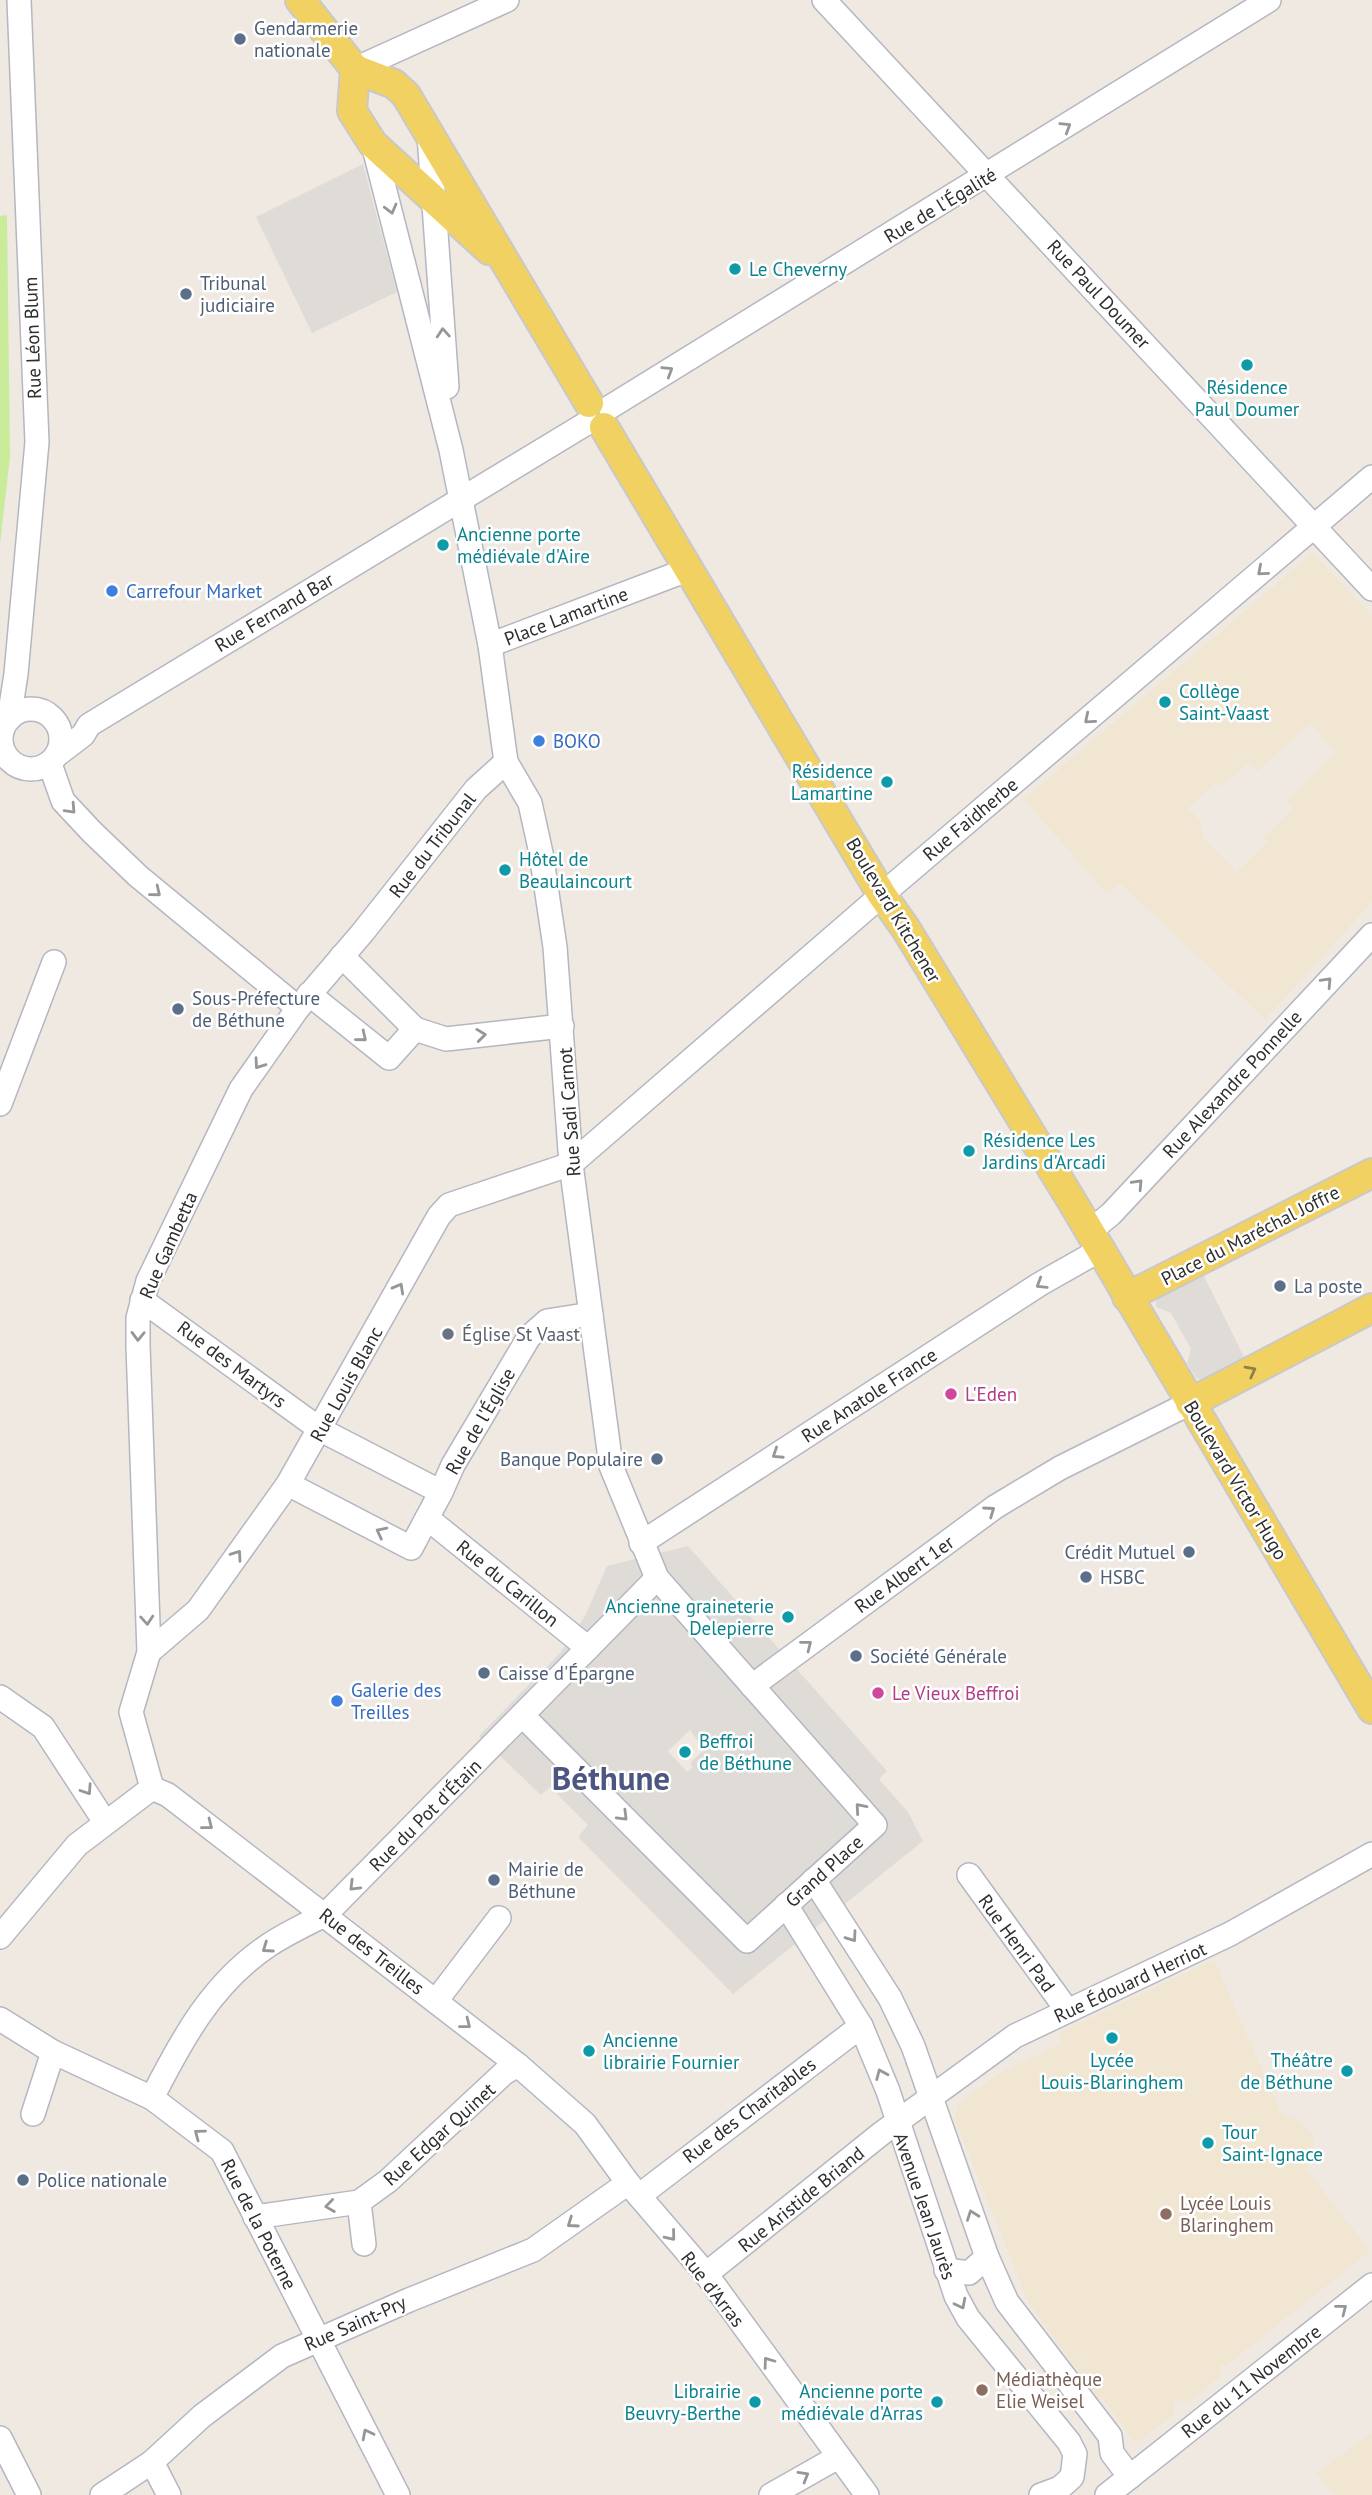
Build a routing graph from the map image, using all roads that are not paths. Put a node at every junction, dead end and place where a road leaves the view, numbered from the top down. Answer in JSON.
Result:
{"nodes":[{"id":1,"x":19,"y":0,"type":"edge"},
{"id":2,"x":300,"y":0,"type":"edge"},
{"id":3,"x":508,"y":0,"type":"edge"},
{"id":4,"x":824,"y":0,"type":"edge"},
{"id":5,"x":1269,"y":0,"type":"edge"},
{"id":6,"x":355,"y":69,"type":"junction"},
{"id":7,"x":429,"y":131,"type":"junction"},
{"id":8,"x":373,"y":144,"type":"junction"},
{"id":9,"x":988,"y":175,"type":"junction"},
{"id":10,"x":434,"y":202,"type":"junction"},
{"id":11,"x":506,"y":264,"type":"junction"},
{"id":12,"x":598,"y":415,"type":"junction"},
{"id":13,"x":451,"y":450,"type":"junction"},
{"id":14,"x":1372,"y":477,"type":"edge"},
{"id":15,"x":460,"y":500,"type":"junction"},
{"id":16,"x":1313,"y":526,"type":"junction"},
{"id":17,"x":687,"y":570,"type":"junction"},
{"id":18,"x":1372,"y":589,"type":"edge"},
{"id":19,"x":490,"y":645,"type":"junction"},
{"id":20,"x":16,"y":674,"type":"junction"},
{"id":21,"x":41,"y":712,"type":"junction"},
{"id":22,"x":5,"y":722,"type":"edge"},
{"id":23,"x":89,"y":725,"type":"junction"},
{"id":24,"x":54,"y":759,"type":"junction"},
{"id":25,"x":506,"y":762,"type":"junction"},
{"id":26,"x":8,"y":766,"type":"edge"},
{"id":27,"x":882,"y":895,"type":"junction"},
{"id":28,"x":363,"y":932,"type":"joint"},
{"id":29,"x":1372,"y":935,"type":"edge"},
{"id":30,"x":342,"y":956,"type":"junction"},
{"id":31,"x":54,"y":962,"type":"dead end"},
{"id":32,"x":303,"y":1001,"type":"junction"},
{"id":33,"x":562,"y":1026,"type":"junction"},
{"id":34,"x":415,"y":1029,"type":"junction"},
{"id":35,"x":0,"y":1104,"type":"edge"},
{"id":36,"x":571,"y":1164,"type":"junction"},
{"id":37,"x":1372,"y":1173,"type":"edge"},
{"id":38,"x":1095,"y":1241,"type":"junction"},
{"id":39,"x":1127,"y":1297,"type":"junction"},
{"id":40,"x":142,"y":1300,"type":"junction"},
{"id":41,"x":1372,"y":1308,"type":"edge"},
{"id":42,"x":591,"y":1314,"type":"junction"},
{"id":43,"x":1190,"y":1402,"type":"junction"},
{"id":44,"x":321,"y":1430,"type":"junction"},
{"id":45,"x":288,"y":1484,"type":"junction"},
{"id":46,"x":441,"y":1492,"type":"junction"},
{"id":47,"x":427,"y":1518,"type":"junction"},
{"id":48,"x":641,"y":1543,"type":"junction"},
{"id":49,"x":657,"y":1578,"type":"junction"},
{"id":50,"x":588,"y":1648,"type":"junction"},
{"id":51,"x":149,"y":1652,"type":"junction"},
{"id":52,"x":752,"y":1686,"type":"junction"},
{"id":53,"x":0,"y":1698,"type":"edge"},
{"id":54,"x":1372,"y":1709,"type":"edge"},
{"id":55,"x":523,"y":1716,"type":"junction"},
{"id":56,"x":152,"y":1788,"type":"junction"},
{"id":57,"x":105,"y":1822,"type":"junction"},
{"id":58,"x":1372,"y":1854,"type":"edge"},
{"id":59,"x":969,"y":1875,"type":"dead end"},
{"id":60,"x":814,"y":1880,"type":"junction"},
{"id":61,"x":786,"y":1905,"type":"junction"},
{"id":62,"x":326,"y":1914,"type":"junction"},
{"id":63,"x":499,"y":1918,"type":"dead end"},
{"id":64,"x":0,"y":1937,"type":"edge"},
{"id":65,"x":436,"y":2001,"type":"junction"},
{"id":66,"x":1067,"y":2010,"type":"junction"},
{"id":67,"x":0,"y":2020,"type":"edge"},
{"id":68,"x":860,"y":2026,"type":"junction"},
{"id":69,"x":53,"y":2052,"type":"junction"},
{"id":70,"x":518,"y":2065,"type":"junction"},
{"id":71,"x":152,"y":2098,"type":"junction"},
{"id":72,"x":932,"y":2099,"type":"junction"},
{"id":73,"x":33,"y":2114,"type":"dead end"},
{"id":74,"x":585,"y":2124,"type":"joint"},
{"id":75,"x":897,"y":2124,"type":"junction"},
{"id":76,"x":634,"y":2189,"type":"junction"},
{"id":77,"x":359,"y":2202,"type":"junction"},
{"id":78,"x":255,"y":2217,"type":"junction"},
{"id":79,"x":364,"y":2244,"type":"dead end"},
{"id":80,"x":987,"y":2257,"type":"junction"},
{"id":81,"x":946,"y":2270,"type":"junction"},
{"id":82,"x":706,"y":2274,"type":"junction"},
{"id":83,"x":1372,"y":2285,"type":"edge"},
{"id":84,"x":318,"y":2340,"type":"junction"},
{"id":85,"x":0,"y":2438,"type":"edge"},
{"id":86,"x":838,"y":2457,"type":"junction"},
{"id":87,"x":152,"y":2462,"type":"junction"},
{"id":88,"x":1130,"y":2477,"type":"junction"},
{"id":89,"x":1053,"y":2493,"type":"edge"},
{"id":90,"x":29,"y":2495,"type":"edge"},
{"id":91,"x":102,"y":2495,"type":"edge"},
{"id":92,"x":169,"y":2495,"type":"edge"},
{"id":93,"x":398,"y":2495,"type":"edge"},
{"id":94,"x":771,"y":2495,"type":"edge"},
{"id":95,"x":867,"y":2495,"type":"edge"},
{"id":96,"x":1107,"y":2495,"type":"edge"}],
"edges":[{"from":1,"to":20,"type":"street","name":"Rue Léon Blum"},
{"from":2,"to":6,"type":"main road"},
{"from":3,"to":6,"type":"street"},
{"from":4,"to":9,"type":"street","name":"Rue Paul Doumer"},
{"from":9,"to":5,"type":"street","name":"Rue de l'Égalité","one_way":true},
{"from":6,"to":7,"type":"main road"},
{"from":6,"to":8,"type":"main road"},
{"from":7,"to":10,"type":"street"},
{"from":7,"to":11,"type":"main road"},
{"from":8,"to":10,"type":"main road"},
{"from":8,"to":13,"type":"street","one_way":true},
{"from":12,"to":9,"type":"street","name":"Rue de l'Égalité","one_way":true},
{"from":9,"to":16,"type":"street","name":"Rue Paul Doumer"},
{"from":10,"to":11,"type":"main road"},
{"from":13,"to":10,"type":"street","one_way":true},
{"from":11,"to":12,"type":"main road"},
{"from":12,"to":15,"type":"street"},
{"from":12,"to":17,"type":"main road"},
{"from":13,"to":15,"type":"street","name":"Place Lamartine"},
{"from":14,"to":16,"type":"street","name":"Rue Faidherbe"},
{"from":15,"to":19,"type":"street","name":"Place Lamartine"},
{"from":15,"to":23,"type":"street","name":"Rue Fernand Bar"},
{"from":16,"to":18,"type":"street","name":"Rue Paul Doumer"},
{"from":16,"to":27,"type":"street","name":"Rue Faidherbe","one_way":true},
{"from":17,"to":19,"type":"street","name":"Place Lamartine"},
{"from":17,"to":27,"type":"main road","name":"Boulevard Kitchener"},
{"from":19,"to":25,"type":"street","name":"Rue Sadi Carnot"},
{"from":20,"to":21,"type":"street"},
{"from":20,"to":22,"type":"street","name":"Rue Léon Blum"},
{"from":21,"to":22,"type":"street"},
{"from":21,"to":23,"type":"street"},
{"from":21,"to":24,"type":"street"},
{"from":22,"to":26,"type":"street"},
{"from":23,"to":24,"type":"street","name":"Rue Fernand Bar"},
{"from":24,"to":26,"type":"street"},
{"from":24,"to":32,"type":"street","one_way":true},
{"from":25,"to":28,"type":"street","name":"Rue du Tribunal"},
{"from":25,"to":33,"type":"street","name":"Rue Sadi Carnot"},
{"from":27,"to":36,"type":"street","name":"Rue Faidherbe"},
{"from":27,"to":38,"type":"main road","name":"Boulevard Kitchener"},
{"from":28,"to":30,"type":"street","name":"Rue Gambetta"},
{"from":38,"to":29,"type":"street","name":"Rue Alexandre Ponnelle","one_way":true},
{"from":30,"to":32,"type":"street","name":"Rue Gambetta"},
{"from":30,"to":34,"type":"street"},
{"from":31,"to":35,"type":"street"},
{"from":32,"to":34,"type":"street","one_way":true},
{"from":32,"to":40,"type":"street","name":"Rue Gambetta","one_way":true},
{"from":34,"to":33,"type":"street","one_way":true},
{"from":33,"to":36,"type":"street","name":"Rue Sadi Carnot"},
{"from":36,"to":42,"type":"street","name":"Rue Sadi Carnot"},
{"from":44,"to":36,"type":"street","name":"Rue Louis Blanc","one_way":true},
{"from":37,"to":39,"type":"main road","name":"Place du Maréchal Joffre"},
{"from":38,"to":39,"type":"main road","name":"Boulevard Victor Hugo"},
{"from":38,"to":48,"type":"street","name":"Rue Anatole France","one_way":true},
{"from":39,"to":43,"type":"main road","name":"Boulevard Victor Hugo"},
{"from":40,"to":44,"type":"street","name":"Rue des Martyrs"},
{"from":40,"to":51,"type":"street","name":"Rue Gambetta","one_way":true},
{"from":43,"to":41,"type":"main road","one_way":true},
{"from":42,"to":46,"type":"street","name":"Rue de l'Église"},
{"from":42,"to":48,"type":"street","name":"Rue Sadi Carnot"},
{"from":52,"to":43,"type":"street","name":"Rue Albert 1er","one_way":true},
{"from":43,"to":54,"type":"main road","name":"Boulevard Victor Hugo"},
{"from":44,"to":45,"type":"street","name":"Rue Louis Blanc"},
{"from":44,"to":46,"type":"street","name":"Rue des Martyrs"},
{"from":47,"to":45,"type":"street","name":"Rue de l'Église","one_way":true},
{"from":51,"to":45,"type":"street","name":"Rue Louis Blanc","one_way":true},
{"from":46,"to":47,"type":"street","name":"Rue de l'Église"},
{"from":47,"to":50,"type":"street","name":"Rue du Carillon"},
{"from":48,"to":49,"type":"street","name":"Rue Sadi Carnot"},
{"from":49,"to":50,"type":"street"},
{"from":49,"to":52,"type":"street","name":"Grand Place"},
{"from":50,"to":55,"type":"street"},
{"from":51,"to":56,"type":"street"},
{"from":60,"to":52,"type":"street","name":"Grand Place","one_way":true},
{"from":53,"to":57,"type":"street","one_way":true},
{"from":55,"to":61,"type":"street","name":"Grand Place","one_way":true},
{"from":55,"to":62,"type":"street","name":"Rue du Pot d'Étain","one_way":true},
{"from":56,"to":57,"type":"street"},
{"from":56,"to":62,"type":"street","name":"Rue des Treilles","one_way":true},
{"from":57,"to":64,"type":"street"},
{"from":58,"to":66,"type":"street","name":"Rue Édouard Herriot"},
{"from":59,"to":66,"type":"street","name":"Rue Henri Pad"},
{"from":60,"to":61,"type":"street","name":"Grand Place"},
{"from":60,"to":72,"type":"street","one_way":true},
{"from":61,"to":68,"type":"street","name":"Avenue Jean Jaurès"},
{"from":62,"to":65,"type":"street","name":"Rue des Treilles"},
{"from":62,"to":71,"type":"street","name":"Rue du Pot d'Étain","one_way":true},
{"from":63,"to":65,"type":"street"},
{"from":65,"to":70,"type":"street","name":"Rue des Treilles","one_way":true},
{"from":66,"to":72,"type":"street","name":"Rue Édouard Herriot"},
{"from":67,"to":69,"type":"street","name":"Rue de la Poterne"},
{"from":75,"to":68,"type":"street","name":"Avenue Jean Jaurès","one_way":true},
{"from":68,"to":76,"type":"street","name":"Rue des Charitables"},
{"from":69,"to":71,"type":"street","name":"Rue de la Poterne"},
{"from":69,"to":73,"type":"street"},
{"from":70,"to":74,"type":"street","name":"Rue des Treilles"},
{"from":70,"to":77,"type":"street","name":"Rue Edgar Quinet"},
{"from":78,"to":71,"type":"street","name":"Rue de la Poterne","one_way":true},
{"from":72,"to":75,"type":"street","name":"Rue Édouard Herriot"},
{"from":80,"to":72,"type":"street","one_way":true},
{"from":74,"to":76,"type":"street","name":"Rue d'Arras"},
{"from":75,"to":81,"type":"street","name":"Avenue Jean Jaurès"},
{"from":75,"to":82,"type":"street","name":"Rue Aristide Briand"},
{"from":76,"to":82,"type":"street","name":"Rue d'Arras","one_way":true},
{"from":76,"to":84,"type":"street","name":"Rue Saint-Pry","one_way":true},
{"from":77,"to":78,"type":"street","name":"Rue Edgar Quinet","one_way":true},
{"from":77,"to":79,"type":"street"},
{"from":78,"to":84,"type":"street","name":"Rue de la Poterne"},
{"from":80,"to":81,"type":"street"},
{"from":80,"to":88,"type":"street"},
{"from":81,"to":89,"type":"street","name":"Avenue Jean Jaurès","one_way":true},
{"from":86,"to":82,"type":"street","name":"Rue d'Arras","one_way":true},
{"from":88,"to":83,"type":"street","name":"Rue du 11 Novembre","one_way":true},
{"from":84,"to":87,"type":"street","name":"Rue Saint-Pry"},
{"from":93,"to":84,"type":"street","name":"Rue de la Poterne","one_way":true},
{"from":85,"to":90,"type":"street"},
{"from":94,"to":86,"type":"street","one_way":true},
{"from":86,"to":95,"type":"street","name":"Rue d'Arras"},
{"from":87,"to":91,"type":"street","name":"Rue Saint-Pry"},
{"from":87,"to":92,"type":"street"},
{"from":88,"to":96,"type":"street","name":"Rue du 11 Novembre"}]}
